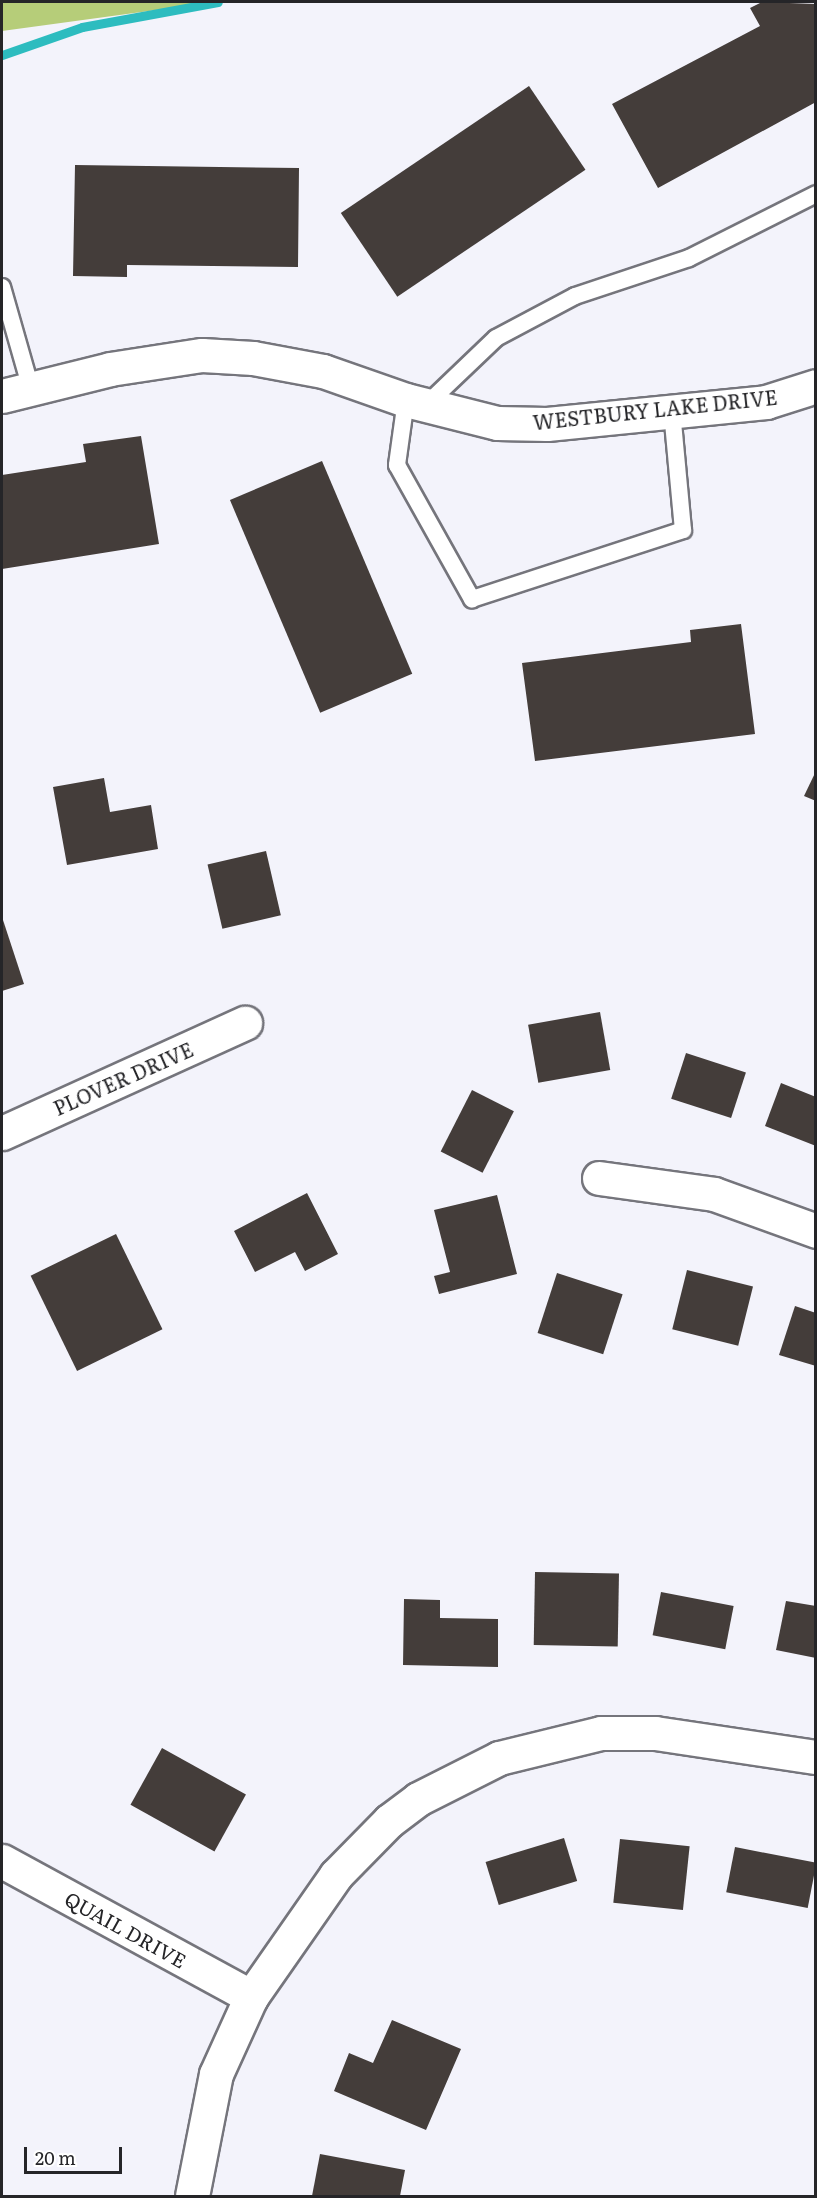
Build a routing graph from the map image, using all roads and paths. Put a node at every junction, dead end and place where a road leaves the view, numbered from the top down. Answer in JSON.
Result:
{"nodes":[{"id":1,"x":816,"y":194,"type":"edge"},
{"id":2,"x":2,"y":287,"type":"edge"},
{"id":3,"x":816,"y":386,"type":"edge"},
{"id":4,"x":16,"y":393,"type":"edge"},
{"id":5,"x":416,"y":402,"type":"junction"},
{"id":6,"x":672,"y":412,"type":"junction"},
{"id":7,"x":245,"y":1023,"type":"dead end"},
{"id":8,"x":2,"y":1133,"type":"edge"},
{"id":9,"x":599,"y":1178,"type":"dead end"},
{"id":10,"x":816,"y":1231,"type":"edge"},
{"id":11,"x":816,"y":1757,"type":"edge"},
{"id":12,"x":2,"y":1860,"type":"edge"},
{"id":13,"x":251,"y":1997,"type":"junction"},
{"id":14,"x":192,"y":2196,"type":"edge"}],
"edges":[{"from":1,"to":5,"type":"lane"},
{"from":2,"to":4,"type":"lane"},
{"from":3,"to":6,"type":"street","name":"WESTBURY LAKE DRIVE"},
{"from":4,"to":5,"type":"street","name":"WESTBURY LAKE DRIVE"},
{"from":5,"to":6,"type":"street","name":"WESTBURY LAKE DRIVE"},
{"from":5,"to":6,"type":"lane"},
{"from":7,"to":8,"type":"street","name":"PLOVER DRIVE"},
{"from":9,"to":10,"type":"street"},
{"from":11,"to":13,"type":"street"},
{"from":12,"to":13,"type":"street","name":"QUAIL DRIVE"},
{"from":13,"to":14,"type":"street"}]}
